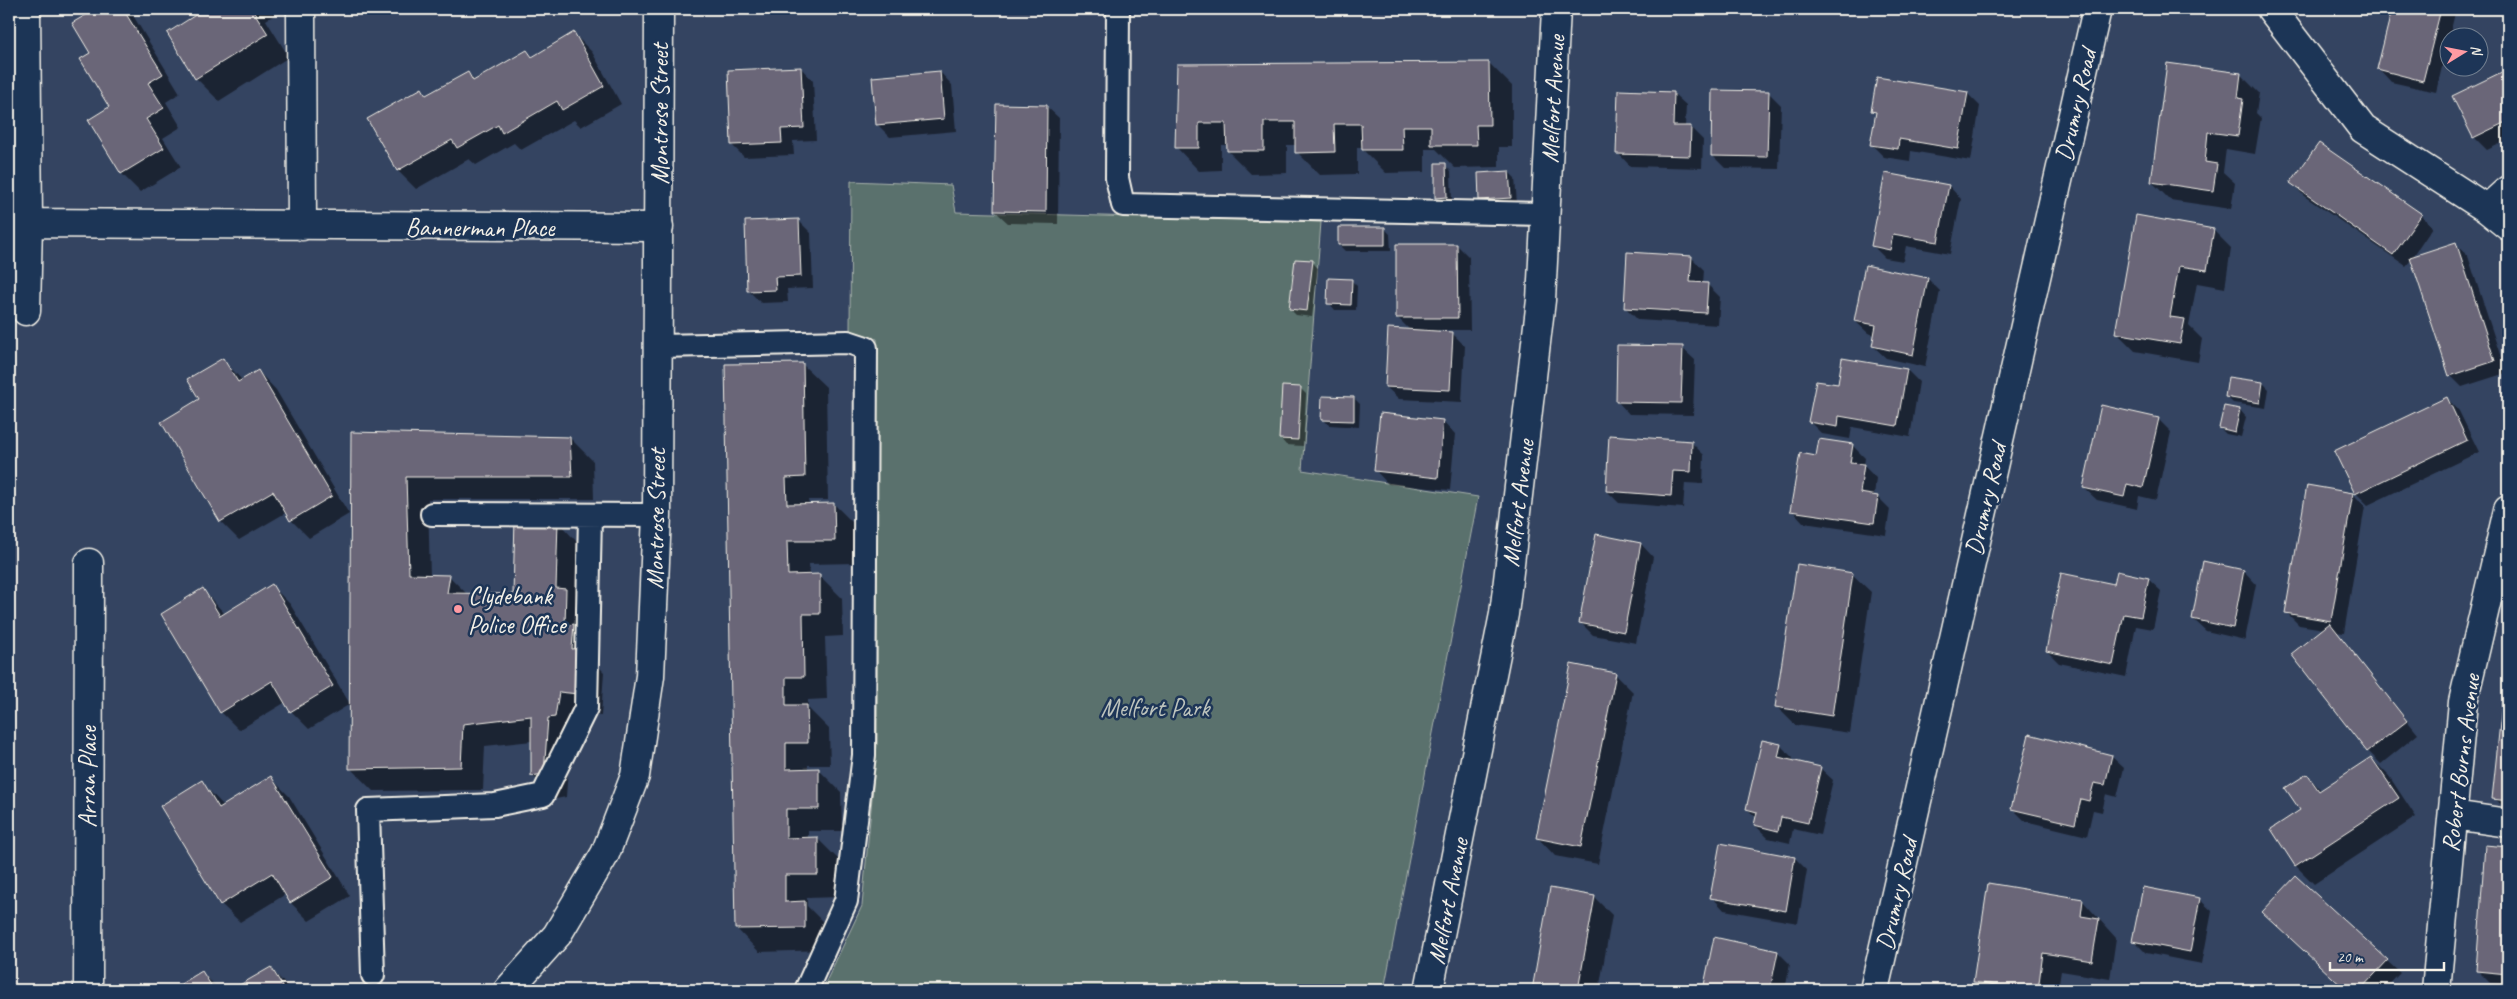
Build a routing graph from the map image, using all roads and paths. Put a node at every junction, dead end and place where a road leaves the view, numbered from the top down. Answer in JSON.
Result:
{"nodes":[{"id":1,"x":26,"y":9,"type":"edge"},
{"id":2,"x":301,"y":9,"type":"edge"},
{"id":3,"x":659,"y":9,"type":"edge"},
{"id":4,"x":1118,"y":9,"type":"edge"},
{"id":5,"x":1556,"y":9,"type":"edge"},
{"id":6,"x":2097,"y":9,"type":"edge"},
{"id":7,"x":2271,"y":9,"type":"edge"},
{"id":8,"x":2508,"y":190,"type":"edge"},
{"id":9,"x":2487,"y":209,"type":"junction"},
{"id":10,"x":1547,"y":214,"type":"junction"},
{"id":11,"x":28,"y":222,"type":"junction"},
{"id":12,"x":302,"y":226,"type":"junction"},
{"id":13,"x":2508,"y":226,"type":"edge"},
{"id":14,"x":659,"y":228,"type":"junction"},
{"id":15,"x":26,"y":312,"type":"dead end"},
{"id":16,"x":658,"y":346,"type":"junction"},
{"id":17,"x":2508,"y":510,"type":"edge"},
{"id":18,"x":432,"y":514,"type":"dead end"},
{"id":19,"x":590,"y":515,"type":"junction"},
{"id":20,"x":657,"y":515,"type":"junction"},
{"id":21,"x":89,"y":563,"type":"dead end"},
{"id":22,"x":2453,"y":815,"type":"junction"},
{"id":23,"x":2508,"y":823,"type":"edge"},
{"id":24,"x":373,"y":975,"type":"dead end"},
{"id":25,"x":88,"y":990,"type":"edge"},
{"id":26,"x":508,"y":990,"type":"edge"},
{"id":27,"x":806,"y":990,"type":"edge"},
{"id":28,"x":1429,"y":990,"type":"edge"},
{"id":29,"x":1874,"y":990,"type":"edge"},
{"id":30,"x":2436,"y":990,"type":"edge"}],
"edges":[{"from":1,"to":11,"type":"street"},
{"from":2,"to":12,"type":"street"},
{"from":3,"to":14,"type":"street","name":"Montrose Street"},
{"from":4,"to":10,"type":"lane"},
{"from":5,"to":10,"type":"street","name":"Melfort Avenue"},
{"from":6,"to":29,"type":"street","name":"Drumry Road"},
{"from":7,"to":9,"type":"street"},
{"from":8,"to":9,"type":"street"},
{"from":9,"to":13,"type":"street"},
{"from":10,"to":28,"type":"street","name":"Melfort Avenue"},
{"from":11,"to":12,"type":"street","name":"Bannerman Place"},
{"from":11,"to":15,"type":"street"},
{"from":12,"to":14,"type":"street","name":"Bannerman Place"},
{"from":14,"to":16,"type":"street","name":"Montrose Street"},
{"from":16,"to":20,"type":"street","name":"Montrose Street"},
{"from":16,"to":27,"type":"lane"},
{"from":17,"to":22,"type":"street","name":"Robert Burns Avenue"},
{"from":18,"to":19,"type":"lane"},
{"from":19,"to":20,"type":"lane"},
{"from":19,"to":24,"type":"lane"},
{"from":20,"to":26,"type":"street","name":"Montrose Street"},
{"from":21,"to":25,"type":"street","name":"Arran Place"},
{"from":22,"to":23,"type":"street"},
{"from":22,"to":30,"type":"street","name":"Robert Burns Avenue"}]}
